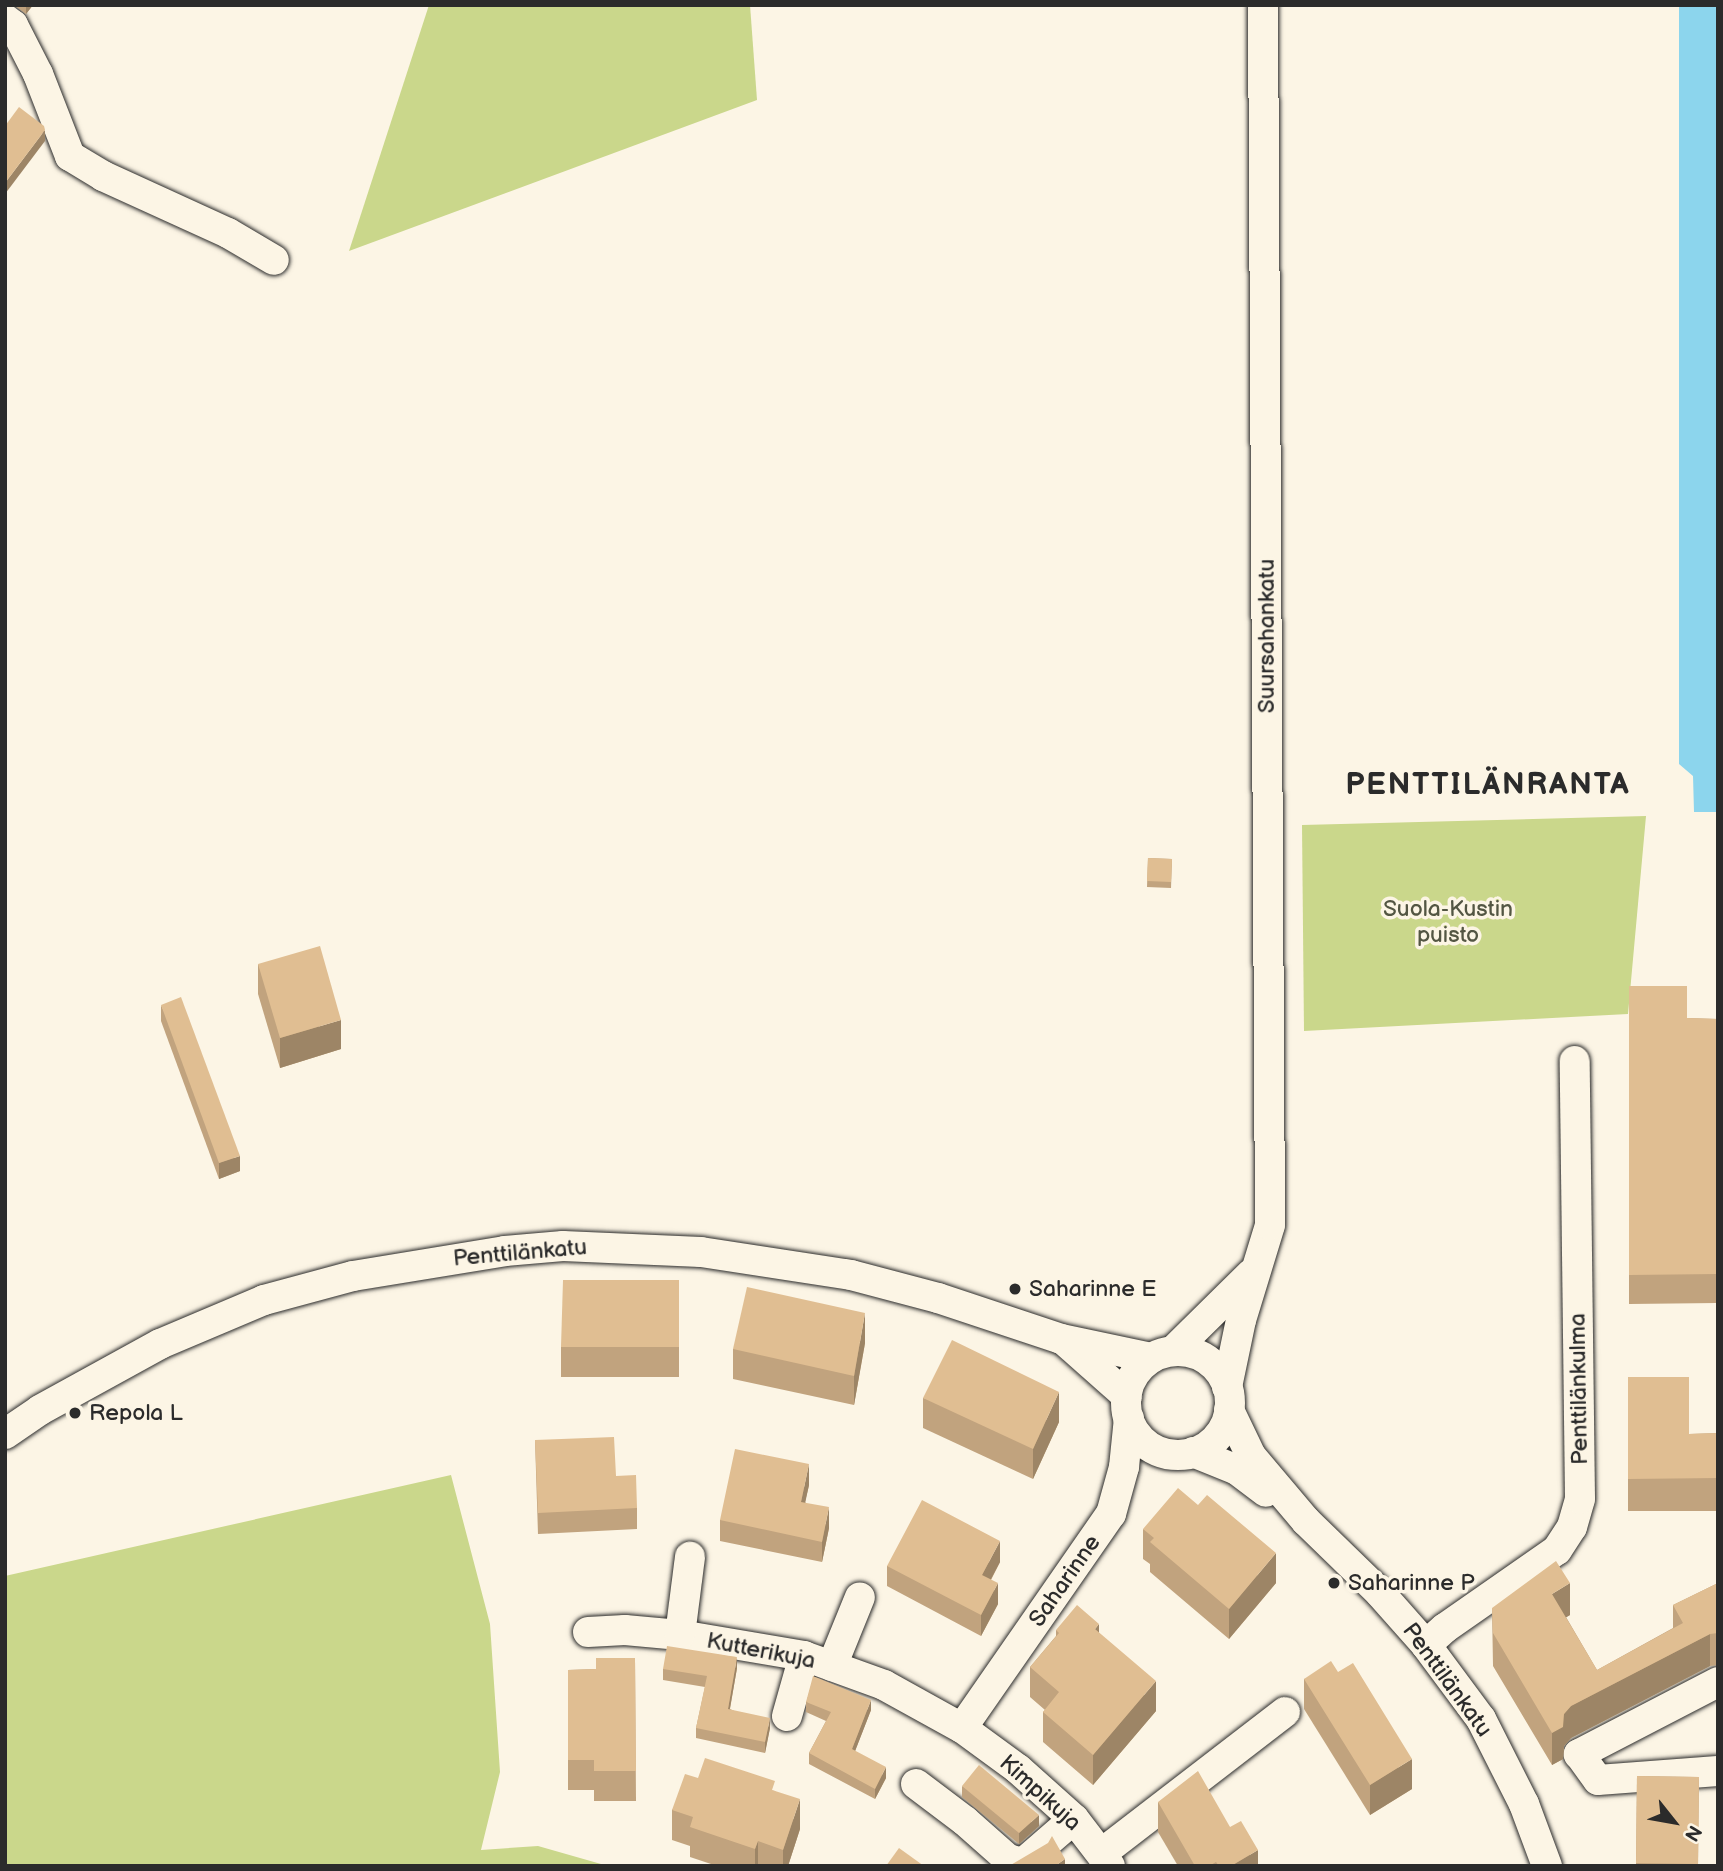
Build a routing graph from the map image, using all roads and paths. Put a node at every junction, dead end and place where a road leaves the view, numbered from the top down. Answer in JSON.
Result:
{"nodes":[{"id":1,"x":1263,"y":5,"type":"edge"},
{"id":2,"x":5,"y":19,"type":"edge"},
{"id":3,"x":274,"y":260,"type":"dead end"},
{"id":4,"x":1575,"y":1061,"type":"dead end"},
{"id":5,"x":1259,"y":1266,"type":"junction"},
{"id":6,"x":1061,"y":1339,"type":"junction"},
{"id":7,"x":1162,"y":1354,"type":"junction"},
{"id":8,"x":1228,"y":1398,"type":"junction"},
{"id":9,"x":1128,"y":1407,"type":"junction"},
{"id":10,"x":5,"y":1434,"type":"edge"},
{"id":11,"x":1182,"y":1453,"type":"junction"},
{"id":12,"x":1111,"y":1514,"type":"junction"},
{"id":13,"x":1306,"y":1521,"type":"junction"},
{"id":14,"x":690,"y":1557,"type":"dead end"},
{"id":15,"x":860,"y":1597,"type":"dead end"},
{"id":16,"x":588,"y":1632,"type":"dead end"},
{"id":17,"x":680,"y":1635,"type":"junction"},
{"id":18,"x":1426,"y":1645,"type":"junction"},
{"id":19,"x":804,"y":1656,"type":"junction"},
{"id":20,"x":832,"y":1666,"type":"junction"},
{"id":21,"x":1718,"y":1682,"type":"edge"},
{"id":22,"x":1285,"y":1712,"type":"dead end"},
{"id":23,"x":787,"y":1716,"type":"dead end"},
{"id":24,"x":962,"y":1728,"type":"junction"},
{"id":25,"x":1718,"y":1771,"type":"edge"},
{"id":26,"x":916,"y":1784,"type":"dead end"},
{"id":27,"x":1074,"y":1819,"type":"junction"},
{"id":28,"x":1106,"y":1859,"type":"edge"},
{"id":29,"x":1547,"y":1866,"type":"edge"}],
"edges":[{"from":1,"to":5,"type":"street","name":"Suursahankatu"},
{"from":2,"to":3,"type":"street"},
{"from":4,"to":18,"type":"street","name":"Penttilänkulma"},
{"from":5,"to":7,"type":"street","name":"Suursahankatu"},
{"from":5,"to":8,"type":"street","name":"Suursahankatu"},
{"from":6,"to":7,"type":"street","name":"Penttilänkatu"},
{"from":6,"to":9,"type":"street"},
{"from":6,"to":10,"type":"street","name":"Penttilänkatu"},
{"from":7,"to":8,"type":"street"},
{"from":7,"to":9,"type":"street"},
{"from":8,"to":11,"type":"street"},
{"from":8,"to":13,"type":"street","name":"Penttilänkatu"},
{"from":9,"to":11,"type":"street"},
{"from":9,"to":12,"type":"street","name":"Saharinne"},
{"from":11,"to":12,"type":"street"},
{"from":11,"to":13,"type":"street","name":"Penttilänkatu"},
{"from":12,"to":24,"type":"street","name":"Saharinne"},
{"from":13,"to":18,"type":"street","name":"Penttilänkatu"},
{"from":14,"to":17,"type":"street"},
{"from":15,"to":20,"type":"street"},
{"from":16,"to":17,"type":"street","name":"Kutterikuja"},
{"from":17,"to":19,"type":"street","name":"Kutterikuja"},
{"from":18,"to":29,"type":"street","name":"Penttilänkatu"},
{"from":19,"to":20,"type":"street","name":"Kutterikuja"},
{"from":19,"to":23,"type":"street"},
{"from":20,"to":24,"type":"street","name":"Kutterikuja"},
{"from":21,"to":25,"type":"street"},
{"from":22,"to":28,"type":"street"},
{"from":24,"to":27,"type":"street","name":"Kimpikuja"},
{"from":26,"to":27,"type":"street"},
{"from":27,"to":28,"type":"street","name":"Kimpikuja"}]}
